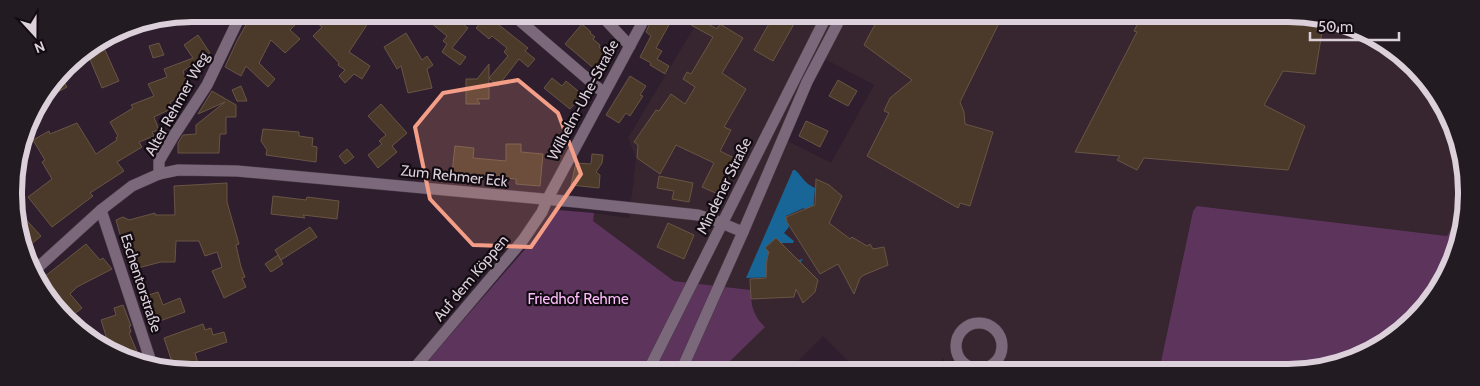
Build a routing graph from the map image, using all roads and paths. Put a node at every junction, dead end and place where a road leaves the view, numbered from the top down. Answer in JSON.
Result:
{"nodes":[{"id":1,"x":823,"y":22,"type":"edge"},
{"id":2,"x":838,"y":22,"type":"edge"},
{"id":3,"x":237,"y":23,"type":"edge"},
{"id":4,"x":522,"y":23,"type":"edge"},
{"id":5,"x":608,"y":23,"type":"edge"},
{"id":6,"x":642,"y":23,"type":"edge"},
{"id":7,"x":630,"y":46,"type":"junction"},
{"id":8,"x":604,"y":93,"type":"junction"},
{"id":9,"x":159,"y":174,"type":"junction"},
{"id":10,"x":547,"y":200,"type":"junction"},
{"id":11,"x":101,"y":210,"type":"junction"},
{"id":12,"x":722,"y":223,"type":"junction"},
{"id":13,"x":743,"y":232,"type":"junction"},
{"id":14,"x":39,"y":266,"type":"edge"},
{"id":15,"x":150,"y":358,"type":"edge"},
{"id":16,"x":418,"y":364,"type":"edge"},
{"id":17,"x":652,"y":364,"type":"edge"},
{"id":18,"x":684,"y":364,"type":"edge"}],
"edges":[{"from":1,"to":12,"type":"street","name":"Mindener Straße"},
{"from":2,"to":13,"type":"street"},
{"from":3,"to":9,"type":"street","name":"Alter Rehmer Weg"},
{"from":4,"to":8,"type":"street"},
{"from":5,"to":7,"type":"street"},
{"from":6,"to":7,"type":"street","name":"Wilhelm-Uhe-Straße"},
{"from":7,"to":8,"type":"street","name":"Wilhelm-Uhe-Straße"},
{"from":8,"to":10,"type":"street","name":"Wilhelm-Uhe-Straße"},
{"from":9,"to":10,"type":"street","name":"Zum Rehmer Eck"},
{"from":9,"to":11,"type":"street","name":"Alter Rehmer Weg"},
{"from":10,"to":12,"type":"street","name":"Zum Rehmer Eck"},
{"from":10,"to":16,"type":"street","name":"Auf dem Köppen"},
{"from":11,"to":14,"type":"street","name":"Alter Rehmer Weg"},
{"from":11,"to":15,"type":"street","name":"Eschentorstraße"},
{"from":12,"to":13,"type":"street","name":"Zum Rehmer Eck"},
{"from":12,"to":17,"type":"street","name":"Mindener Straße"},
{"from":13,"to":18,"type":"street"}]}
